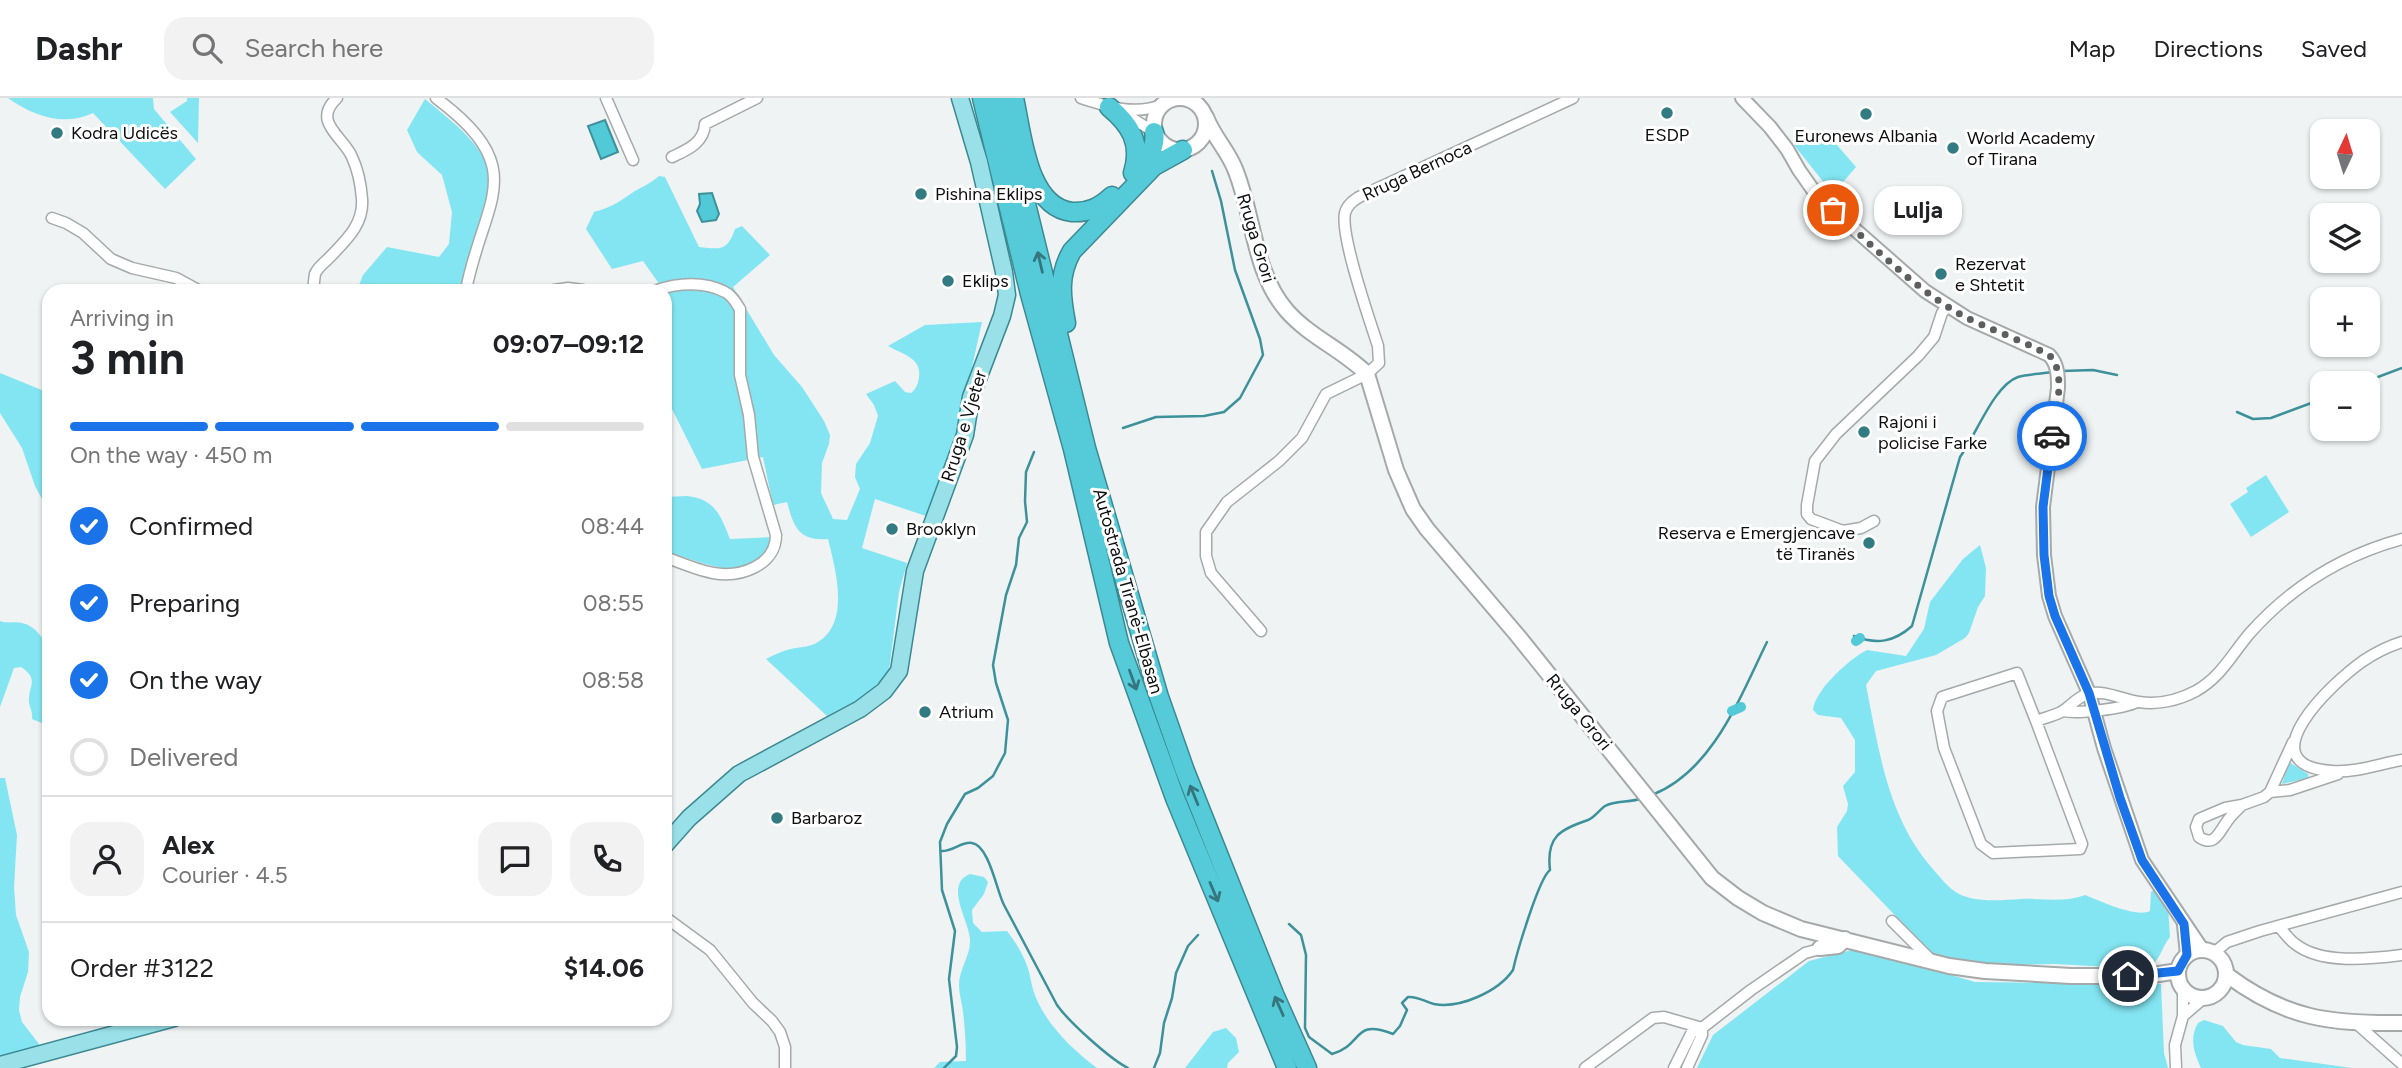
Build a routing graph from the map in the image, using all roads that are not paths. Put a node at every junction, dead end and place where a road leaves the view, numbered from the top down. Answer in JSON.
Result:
{"nodes":[{"id":1,"x":337,"y":98,"type":"edge"},
{"id":2,"x":436,"y":98,"type":"edge"},
{"id":3,"x":606,"y":98,"type":"edge"},
{"id":4,"x":757,"y":98,"type":"edge"},
{"id":5,"x":960,"y":98,"type":"edge"},
{"id":6,"x":973,"y":98,"type":"edge"},
{"id":7,"x":982,"y":98,"type":"edge"},
{"id":8,"x":1003,"y":98,"type":"edge"},
{"id":9,"x":1014,"y":98,"type":"edge"},
{"id":10,"x":1081,"y":98,"type":"edge"},
{"id":11,"x":1573,"y":98,"type":"edge"},
{"id":12,"x":1742,"y":98,"type":"edge"},
{"id":13,"x":1166,"y":101,"type":"edge"},
{"id":14,"x":1109,"y":107,"type":"junction"},
{"id":15,"x":1200,"y":107,"type":"edge"},
{"id":16,"x":1154,"y":132,"type":"junction"},
{"id":17,"x":1184,"y":150,"type":"junction"},
{"id":18,"x":672,"y":158,"type":"dead end"},
{"id":19,"x":633,"y":160,"type":"dead end"},
{"id":20,"x":1233,"y":164,"type":"junction"},
{"id":21,"x":1003,"y":176,"type":"junction"},
{"id":22,"x":1130,"y":177,"type":"junction"},
{"id":23,"x":52,"y":218,"type":"dead end"},
{"id":24,"x":187,"y":284,"type":"edge"},
{"id":25,"x":314,"y":284,"type":"edge"},
{"id":26,"x":468,"y":284,"type":"edge"},
{"id":27,"x":672,"y":286,"type":"edge"},
{"id":28,"x":1947,"y":307,"type":"junction"},
{"id":29,"x":1367,"y":374,"type":"junction"},
{"id":30,"x":1079,"y":422,"type":"junction"},
{"id":31,"x":1874,"y":522,"type":"dead end"},
{"id":32,"x":2402,"y":539,"type":"edge"},
{"id":33,"x":672,"y":559,"type":"edge"},
{"id":34,"x":1261,"y":631,"type":"dead end"},
{"id":35,"x":2402,"y":642,"type":"edge"},
{"id":36,"x":2089,"y":693,"type":"junction"},
{"id":37,"x":2137,"y":702,"type":"junction"},
{"id":38,"x":2094,"y":709,"type":"junction"},
{"id":39,"x":2063,"y":711,"type":"junction"},
{"id":40,"x":2036,"y":721,"type":"junction"},
{"id":41,"x":2293,"y":741,"type":"junction"},
{"id":42,"x":2402,"y":761,"type":"edge"},
{"id":43,"x":2345,"y":771,"type":"junction"},
{"id":44,"x":2270,"y":792,"type":"junction"},
{"id":45,"x":2242,"y":805,"type":"junction"},
{"id":46,"x":672,"y":837,"type":"edge"},
{"id":47,"x":2402,"y":892,"type":"edge"},
{"id":48,"x":672,"y":921,"type":"edge"},
{"id":49,"x":2184,"y":924,"type":"junction"},
{"id":50,"x":2279,"y":927,"type":"junction"},
{"id":51,"x":1900,"y":938,"type":"junction"},
{"id":52,"x":1817,"y":941,"type":"junction"},
{"id":53,"x":1889,"y":950,"type":"junction"},
{"id":54,"x":2208,"y":951,"type":"junction"},
{"id":55,"x":2187,"y":955,"type":"junction"},
{"id":56,"x":2402,"y":955,"type":"edge"},
{"id":57,"x":1913,"y":956,"type":"junction"},
{"id":58,"x":1932,"y":960,"type":"junction"},
{"id":59,"x":2227,"y":975,"type":"junction"},
{"id":60,"x":2180,"y":982,"type":"junction"},
{"id":61,"x":2222,"y":989,"type":"junction"},
{"id":62,"x":2246,"y":989,"type":"junction"},
{"id":63,"x":2204,"y":998,"type":"junction"},
{"id":64,"x":2183,"y":1016,"type":"junction"},
{"id":65,"x":2402,"y":1023,"type":"edge"},
{"id":66,"x":2357,"y":1024,"type":"junction"},
{"id":67,"x":145,"y":1026,"type":"edge"},
{"id":68,"x":1702,"y":1028,"type":"junction"},
{"id":69,"x":2402,"y":1064,"type":"edge"},
{"id":70,"x":0,"y":1065,"type":"edge"},
{"id":71,"x":785,"y":1068,"type":"edge"},
{"id":72,"x":1287,"y":1068,"type":"edge"},
{"id":73,"x":1307,"y":1068,"type":"edge"},
{"id":74,"x":1585,"y":1068,"type":"edge"},
{"id":75,"x":1674,"y":1068,"type":"edge"},
{"id":76,"x":1687,"y":1068,"type":"edge"},
{"id":77,"x":2176,"y":1068,"type":"edge"}],
"edges":[{"from":1,"to":25,"type":"street"},
{"from":2,"to":26,"type":"street"},
{"from":3,"to":19,"type":"street"},
{"from":4,"to":18,"type":"street"},
{"from":5,"to":46,"type":"main road","name":"Rruga e Vjeter"},
{"from":6,"to":21,"type":"highway"},
{"from":7,"to":21,"type":"highway","name":"Autostrada Tiranë-Elbasan"},
{"from":30,"to":8,"type":"highway","name":"Autostrada Tiranë-Elbasan","one_way":true},
{"from":9,"to":22,"type":"highway"},
{"from":10,"to":14,"type":"street"},
{"from":11,"to":29,"type":"street","name":"Rruga Bernoca"},
{"from":12,"to":28,"type":"street"},
{"from":13,"to":14,"type":"street"},
{"from":13,"to":15,"type":"main road"},
{"from":13,"to":16,"type":"main road"},
{"from":14,"to":16,"type":"street"},
{"from":14,"to":22,"type":"highway"},
{"from":15,"to":17,"type":"main road"},
{"from":15,"to":20,"type":"main road","name":"Rruga Grori"},
{"from":16,"to":17,"type":"main road"},
{"from":16,"to":22,"type":"highway"},
{"from":17,"to":20,"type":"main road"},
{"from":17,"to":30,"type":"highway"},
{"from":20,"to":29,"type":"main road","name":"Rruga Grori"},
{"from":21,"to":72,"type":"highway","name":"Autostrada Tiranë-Elbasan","one_way":true},
{"from":23,"to":24,"type":"street"},
{"from":27,"to":33,"type":"street"},
{"from":28,"to":31,"type":"street"},
{"from":28,"to":36,"type":"street"},
{"from":29,"to":34,"type":"street"},
{"from":29,"to":52,"type":"main road","name":"Rruga Grori"},
{"from":73,"to":30,"type":"highway","name":"Autostrada Tiranë-Elbasan","one_way":true},
{"from":32,"to":37,"type":"street"},
{"from":35,"to":41,"type":"street"},
{"from":36,"to":37,"type":"street"},
{"from":36,"to":38,"type":"street"},
{"from":36,"to":39,"type":"street"},
{"from":37,"to":38,"type":"street"},
{"from":38,"to":39,"type":"street"},
{"from":38,"to":49,"type":"street"},
{"from":39,"to":40,"type":"street"},
{"from":40,"to":40,"type":"street"},
{"from":41,"to":43,"type":"street"},
{"from":41,"to":44,"type":"street"},
{"from":42,"to":43,"type":"street"},
{"from":43,"to":44,"type":"street"},
{"from":44,"to":45,"type":"street"},
{"from":45,"to":45,"type":"street"},
{"from":47,"to":50,"type":"street"},
{"from":48,"to":71,"type":"street"},
{"from":49,"to":54,"type":"street"},
{"from":49,"to":55,"type":"street"},
{"from":50,"to":54,"type":"street"},
{"from":50,"to":56,"type":"street"},
{"from":51,"to":53,"type":"street"},
{"from":51,"to":57,"type":"street"},
{"from":51,"to":58,"type":"street"},
{"from":52,"to":53,"type":"main road","name":"Rruga Grori"},
{"from":52,"to":68,"type":"street"},
{"from":53,"to":57,"type":"main road","name":"Rruga Grori"},
{"from":54,"to":55,"type":"main road"},
{"from":54,"to":59,"type":"main road"},
{"from":55,"to":60,"type":"main road"},
{"from":57,"to":58,"type":"main road","name":"Rruga Grori"},
{"from":58,"to":60,"type":"main road","name":"Rruga Grori"},
{"from":59,"to":61,"type":"main road"},
{"from":59,"to":62,"type":"main road"},
{"from":60,"to":63,"type":"main road"},
{"from":60,"to":64,"type":"street"},
{"from":61,"to":62,"type":"main road"},
{"from":61,"to":63,"type":"main road"},
{"from":62,"to":66,"type":"main road"},
{"from":63,"to":64,"type":"street"},
{"from":64,"to":77,"type":"street"},
{"from":65,"to":66,"type":"main road"},
{"from":66,"to":69,"type":"street"},
{"from":67,"to":70,"type":"main road"},
{"from":68,"to":74,"type":"street"},
{"from":68,"to":75,"type":"street"},
{"from":68,"to":76,"type":"street"}]}
